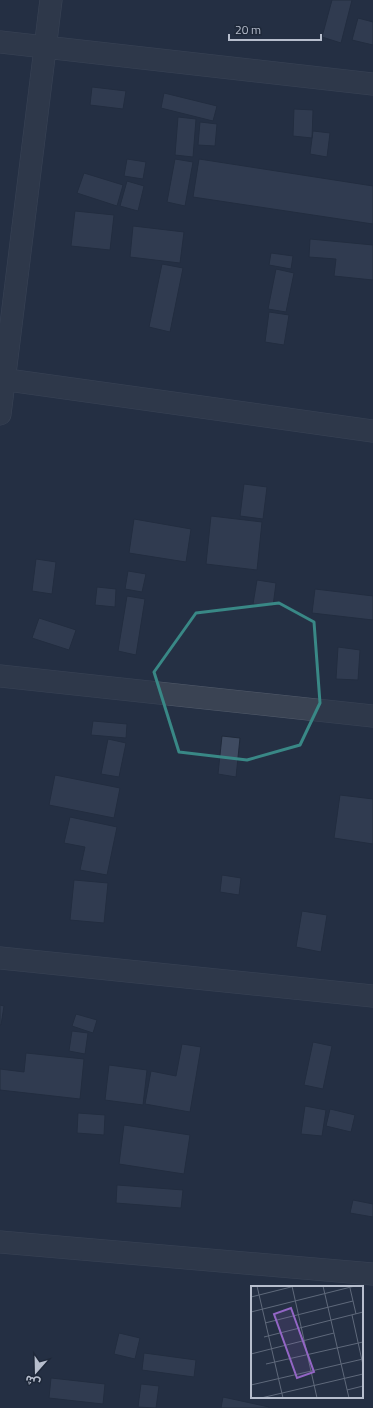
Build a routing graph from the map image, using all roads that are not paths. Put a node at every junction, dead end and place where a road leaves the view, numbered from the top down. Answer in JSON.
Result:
{"nodes":[{"id":1,"x":52,"y":0,"type":"edge"},
{"id":2,"x":0,"y":42,"type":"edge"},
{"id":3,"x":46,"y":48,"type":"junction"},
{"id":4,"x":373,"y":84,"type":"edge"},
{"id":5,"x":2,"y":379,"type":"edge"},
{"id":6,"x":0,"y":414,"type":"edge"},
{"id":7,"x":373,"y":431,"type":"edge"},
{"id":8,"x":0,"y":676,"type":"edge"},
{"id":9,"x":373,"y":716,"type":"edge"},
{"id":10,"x":0,"y":958,"type":"edge"},
{"id":11,"x":373,"y":996,"type":"edge"},
{"id":12,"x":0,"y":1242,"type":"edge"},
{"id":13,"x":373,"y":1274,"type":"edge"}],
"edges":[{"from":1,"to":3,"type":"street"},
{"from":2,"to":3,"type":"street"},
{"from":3,"to":4,"type":"street"},
{"from":3,"to":5,"type":"street"},
{"from":5,"to":6,"type":"street"},
{"from":5,"to":7,"type":"street"},
{"from":8,"to":9,"type":"street"},
{"from":10,"to":11,"type":"street"},
{"from":12,"to":13,"type":"street"}]}
